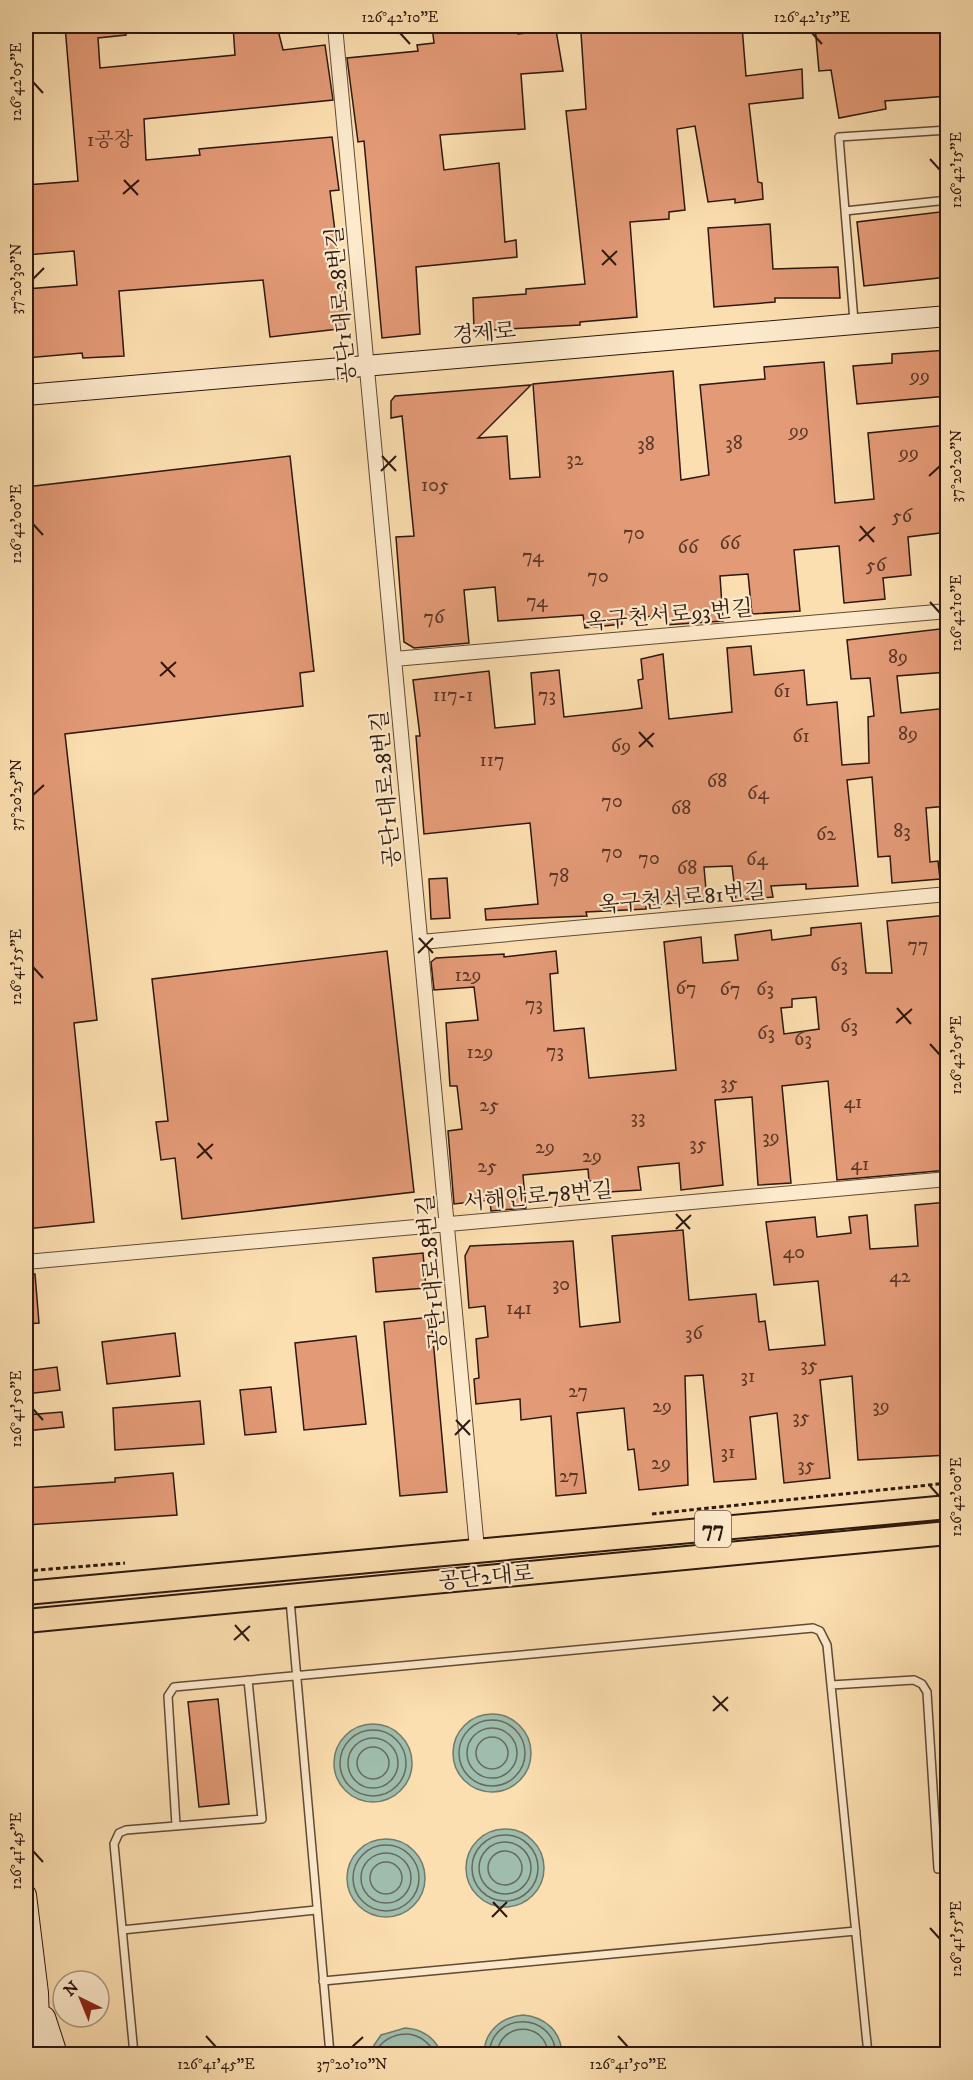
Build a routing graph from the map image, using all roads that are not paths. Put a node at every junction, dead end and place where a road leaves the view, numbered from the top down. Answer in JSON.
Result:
{"nodes":[{"id":1,"x":335,"y":26,"type":"edge"},
{"id":2,"x":948,"y":130,"type":"edge"},
{"id":3,"x":948,"y":200,"type":"edge"},
{"id":4,"x":845,"y":211,"type":"junction"},
{"id":5,"x":948,"y":316,"type":"edge"},
{"id":6,"x":855,"y":324,"type":"junction"},
{"id":7,"x":367,"y":366,"type":"junction"},
{"id":8,"x":26,"y":395,"type":"edge"},
{"id":9,"x":948,"y":611,"type":"edge"},
{"id":10,"x":394,"y":659,"type":"junction"},
{"id":11,"x":948,"y":894,"type":"edge"},
{"id":12,"x":421,"y":942,"type":"junction"},
{"id":13,"x":948,"y":1179,"type":"edge"},
{"id":14,"x":447,"y":1224,"type":"junction"},
{"id":15,"x":26,"y":1262,"type":"edge"},
{"id":16,"x":948,"y":1507,"type":"edge"},
{"id":17,"x":948,"y":1533,"type":"edge"},
{"id":18,"x":477,"y":1549,"type":"junction"},
{"id":19,"x":480,"y":1577,"type":"junction"},
{"id":20,"x":26,"y":1593,"type":"edge"},
{"id":21,"x":290,"y":1595,"type":"junction"},
{"id":22,"x":26,"y":1621,"type":"edge"},
{"id":23,"x":296,"y":1676,"type":"junction"},
{"id":24,"x":248,"y":1680,"type":"junction"},
{"id":25,"x":831,"y":1685,"type":"junction"},
{"id":26,"x":176,"y":1825,"type":"junction"},
{"id":27,"x":938,"y":1869,"type":"dead end"},
{"id":28,"x":26,"y":1895,"type":"edge"},
{"id":29,"x":316,"y":1910,"type":"junction"},
{"id":30,"x":122,"y":1930,"type":"junction"},
{"id":31,"x":856,"y":1931,"type":"junction"},
{"id":32,"x":323,"y":1981,"type":"junction"},
{"id":33,"x":38,"y":1993,"type":"junction"},
{"id":34,"x":40,"y":2055,"type":"edge"},
{"id":35,"x":57,"y":2055,"type":"edge"},
{"id":36,"x":134,"y":2055,"type":"edge"},
{"id":37,"x":330,"y":2055,"type":"edge"},
{"id":38,"x":868,"y":2055,"type":"edge"}],
"edges":[{"from":1,"to":7,"type":"street","name":"공단1대로28번길"},
{"from":2,"to":4,"type":"lane"},
{"from":3,"to":4,"type":"lane"},
{"from":4,"to":6,"type":"lane"},
{"from":5,"to":6,"type":"street","name":"경제로"},
{"from":6,"to":7,"type":"street","name":"경제로"},
{"from":7,"to":8,"type":"street","name":"경제로"},
{"from":7,"to":10,"type":"street","name":"공단1대로28번길"},
{"from":9,"to":10,"type":"street","name":"옥구천서로93번길"},
{"from":10,"to":12,"type":"street","name":"공단1대로28번길"},
{"from":11,"to":12,"type":"street","name":"옥구천서로81번길"},
{"from":12,"to":14,"type":"street","name":"공단1대로28번길"},
{"from":13,"to":14,"type":"street","name":"서해안로78번길"},
{"from":14,"to":15,"type":"street","name":"서해안로78번길"},
{"from":14,"to":18,"type":"street","name":"공단1대로28번길"},
{"from":16,"to":18,"type":"main road","name":"공단2대로","number":"77"},
{"from":17,"to":19,"type":"main road","name":"공단2대로","number":"77"},
{"from":18,"to":19,"type":"main road"},
{"from":18,"to":20,"type":"main road","name":"공단2대로","number":"77"},
{"from":19,"to":21,"type":"main road","name":"공단2대로","number":"77"},
{"from":21,"to":22,"type":"main road","name":"공단2대로","number":"77"},
{"from":21,"to":23,"type":"lane"},
{"from":23,"to":24,"type":"lane"},
{"from":23,"to":25,"type":"lane"},
{"from":23,"to":29,"type":"lane"},
{"from":24,"to":26,"type":"lane"},
{"from":24,"to":26,"type":"lane"},
{"from":25,"to":27,"type":"lane"},
{"from":25,"to":31,"type":"lane"},
{"from":26,"to":30,"type":"lane"},
{"from":28,"to":33,"type":"street"},
{"from":29,"to":30,"type":"lane"},
{"from":29,"to":32,"type":"lane"},
{"from":30,"to":36,"type":"lane"},
{"from":31,"to":32,"type":"lane"},
{"from":31,"to":38,"type":"lane"},
{"from":32,"to":37,"type":"lane"},
{"from":33,"to":34,"type":"street"},
{"from":33,"to":35,"type":"street"}]}
